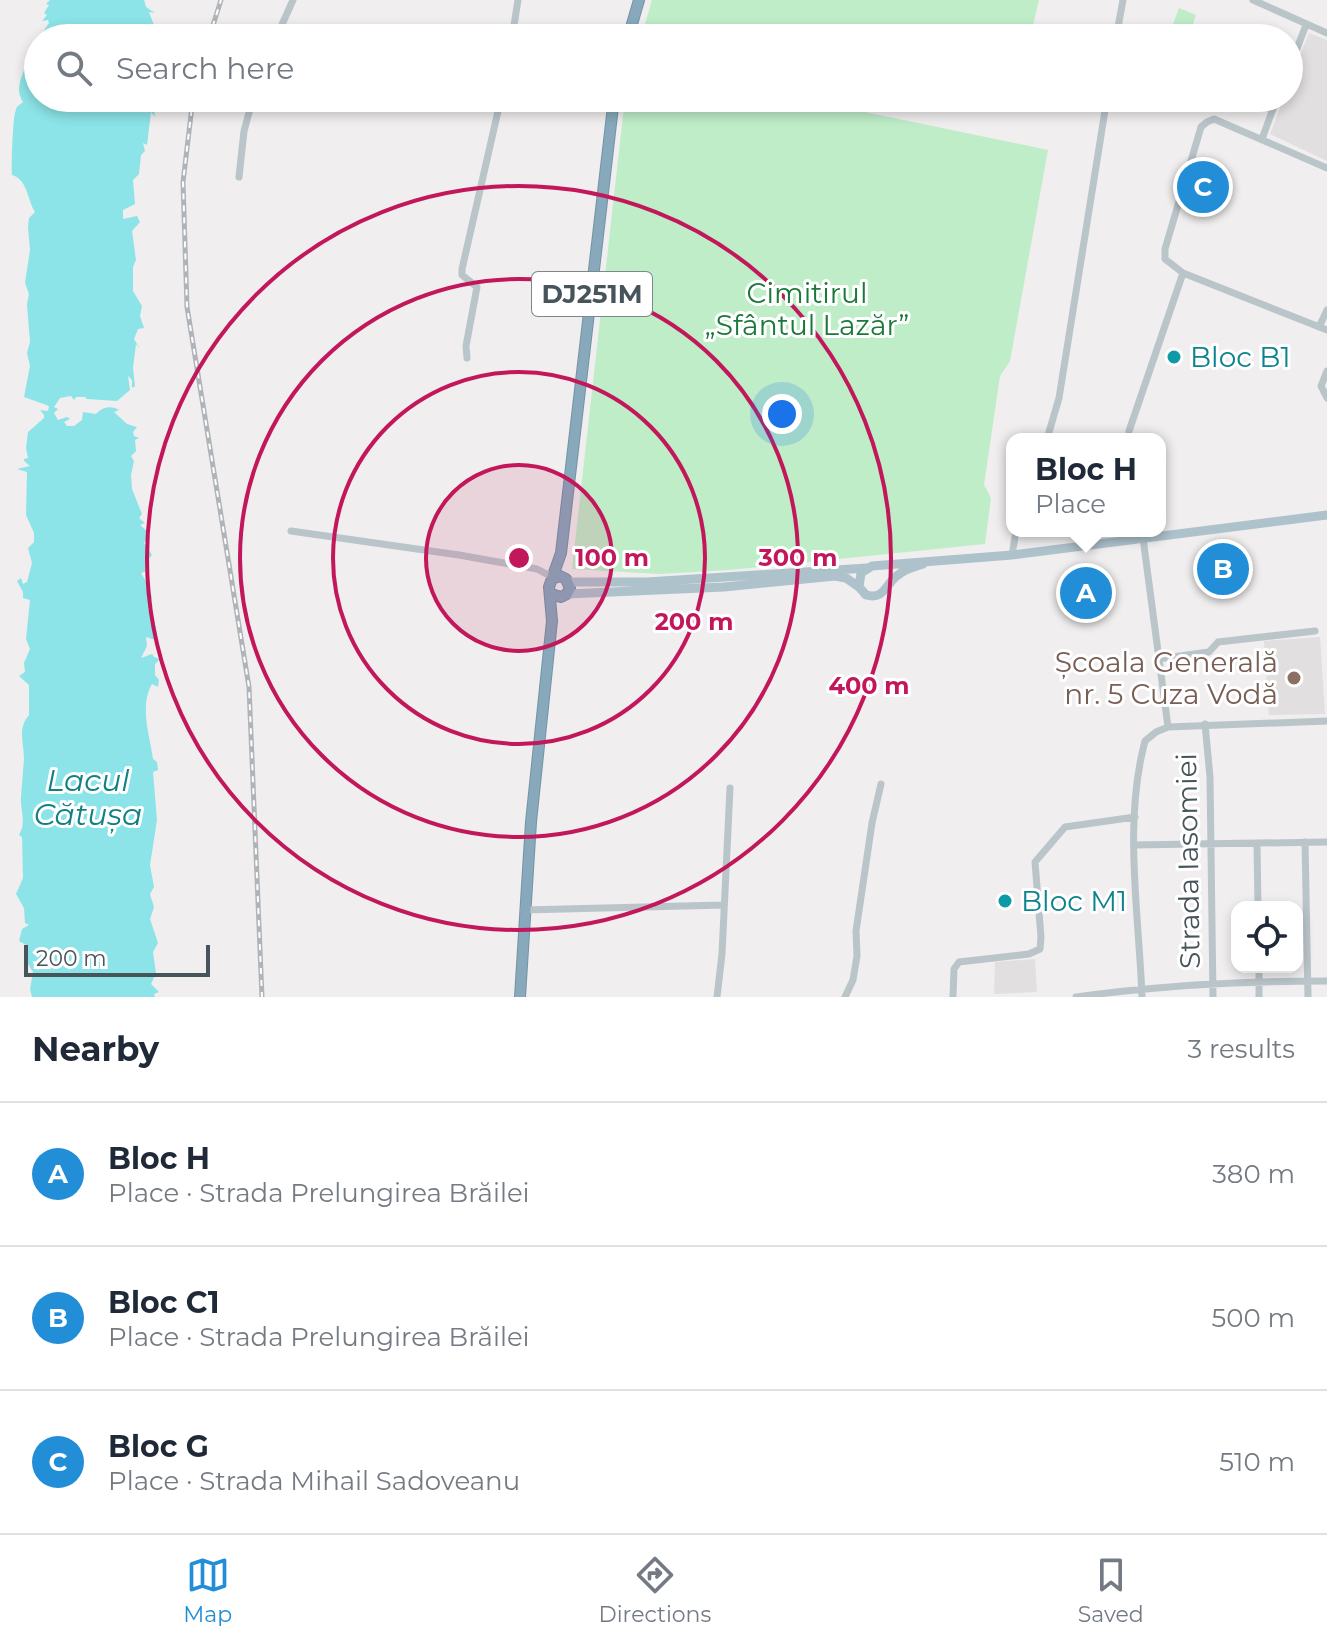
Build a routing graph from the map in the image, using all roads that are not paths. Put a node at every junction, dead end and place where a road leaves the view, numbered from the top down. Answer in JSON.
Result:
{"nodes":[{"id":1,"x":293,"y":0,"type":"edge"},
{"id":2,"x":518,"y":0,"type":"edge"},
{"id":3,"x":639,"y":0,"type":"edge"},
{"id":4,"x":1123,"y":0,"type":"edge"},
{"id":5,"x":1253,"y":0,"type":"edge"},
{"id":6,"x":282,"y":24,"type":"edge"},
{"id":7,"x":514,"y":24,"type":"edge"},
{"id":8,"x":632,"y":24,"type":"edge"},
{"id":9,"x":1119,"y":24,"type":"edge"},
{"id":10,"x":1306,"y":25,"type":"junction"},
{"id":11,"x":1303,"y":33,"type":"edge"},
{"id":12,"x":1327,"y":33,"type":"edge"},
{"id":13,"x":249,"y":112,"type":"edge"},
{"id":14,"x":498,"y":112,"type":"edge"},
{"id":15,"x":612,"y":112,"type":"edge"},
{"id":16,"x":1105,"y":112,"type":"edge"},
{"id":17,"x":1272,"y":112,"type":"edge"},
{"id":18,"x":1262,"y":139,"type":"junction"},
{"id":19,"x":1327,"y":168,"type":"edge"},
{"id":20,"x":239,"y":177,"type":"dead end"},
{"id":21,"x":1183,"y":273,"type":"junction"},
{"id":22,"x":1327,"y":310,"type":"edge"},
{"id":23,"x":1323,"y":328,"type":"edge"},
{"id":24,"x":467,"y":358,"type":"dead end"},
{"id":25,"x":1327,"y":371,"type":"edge"},
{"id":26,"x":1327,"y":398,"type":"edge"},
{"id":27,"x":1129,"y":431,"type":"dead end"},
{"id":28,"x":1048,"y":433,"type":"edge"},
{"id":29,"x":1327,"y":515,"type":"edge"},
{"id":30,"x":291,"y":531,"type":"dead end"},
{"id":31,"x":1166,"y":535,"type":"edge"},
{"id":32,"x":1015,"y":537,"type":"edge"},
{"id":33,"x":1151,"y":537,"type":"edge"},
{"id":34,"x":1143,"y":538,"type":"junction"},
{"id":35,"x":561,"y":553,"type":"junction"},
{"id":36,"x":1012,"y":555,"type":"junction"},
{"id":37,"x":923,"y":564,"type":"junction"},
{"id":38,"x":872,"y":567,"type":"junction"},
{"id":39,"x":554,"y":578,"type":"junction"},
{"id":40,"x":568,"y":580,"type":"junction"},
{"id":41,"x":889,"y":583,"type":"junction"},
{"id":42,"x":859,"y":587,"type":"junction"},
{"id":43,"x":551,"y":594,"type":"junction"},
{"id":44,"x":566,"y":595,"type":"junction"},
{"id":45,"x":552,"y":621,"type":"junction"},
{"id":46,"x":1315,"y":631,"type":"dead end"},
{"id":47,"x":1158,"y":659,"type":"junction"},
{"id":48,"x":1327,"y":721,"type":"edge"},
{"id":49,"x":1205,"y":724,"type":"junction"},
{"id":50,"x":1168,"y":727,"type":"junction"},
{"id":51,"x":881,"y":784,"type":"dead end"},
{"id":52,"x":730,"y":788,"type":"dead end"},
{"id":53,"x":1135,"y":817,"type":"junction"},
{"id":54,"x":1305,"y":842,"type":"junction"},
{"id":55,"x":1327,"y":842,"type":"edge"},
{"id":56,"x":1210,"y":844,"type":"junction"},
{"id":57,"x":1257,"y":844,"type":"junction"},
{"id":58,"x":1135,"y":845,"type":"junction"},
{"id":59,"x":1258,"y":901,"type":"edge"},
{"id":60,"x":724,"y":905,"type":"junction"},
{"id":61,"x":524,"y":910,"type":"junction"},
{"id":62,"x":1259,"y":973,"type":"edge"},
{"id":63,"x":1259,"y":981,"type":"junction"},
{"id":64,"x":1308,"y":981,"type":"junction"},
{"id":65,"x":1327,"y":981,"type":"edge"},
{"id":66,"x":1212,"y":983,"type":"junction"},
{"id":67,"x":1142,"y":992,"type":"edge"},
{"id":68,"x":520,"y":997,"type":"edge"},
{"id":69,"x":717,"y":997,"type":"edge"},
{"id":70,"x":845,"y":997,"type":"edge"},
{"id":71,"x":953,"y":997,"type":"edge"},
{"id":72,"x":1076,"y":997,"type":"edge"},
{"id":73,"x":1213,"y":997,"type":"edge"},
{"id":74,"x":1259,"y":997,"type":"edge"},
{"id":75,"x":1308,"y":997,"type":"edge"}],
"edges":[{"from":1,"to":6,"type":"street"},
{"from":2,"to":7,"type":"street"},
{"from":3,"to":8,"type":"highway"},
{"from":4,"to":9,"type":"street"},
{"from":5,"to":10,"type":"street"},
{"from":10,"to":11,"type":"street"},
{"from":10,"to":12,"type":"street"},
{"from":13,"to":20,"type":"street"},
{"from":14,"to":24,"type":"street"},
{"from":15,"to":35,"type":"highway","number":"DJ251M"},
{"from":16,"to":28,"type":"street"},
{"from":17,"to":18,"type":"street"},
{"from":18,"to":19,"type":"street"},
{"from":18,"to":21,"type":"street"},
{"from":21,"to":23,"type":"street"},
{"from":21,"to":27,"type":"street"},
{"from":22,"to":23,"type":"street"},
{"from":25,"to":26,"type":"street"},
{"from":29,"to":31,"type":"main road"},
{"from":30,"to":39,"type":"street"},
{"from":32,"to":36,"type":"street"},
{"from":33,"to":34,"type":"main road"},
{"from":34,"to":36,"type":"main road"},
{"from":34,"to":47,"type":"street"},
{"from":35,"to":39,"type":"highway"},
{"from":35,"to":40,"type":"highway"},
{"from":36,"to":37,"type":"main road"},
{"from":37,"to":38,"type":"main road"},
{"from":37,"to":41,"type":"main road"},
{"from":38,"to":40,"type":"main road"},
{"from":38,"to":41,"type":"main road"},
{"from":38,"to":42,"type":"main road"},
{"from":39,"to":40,"type":"highway"},
{"from":39,"to":43,"type":"highway"},
{"from":40,"to":44,"type":"highway"},
{"from":41,"to":42,"type":"main road"},
{"from":42,"to":44,"type":"main road"},
{"from":43,"to":44,"type":"highway"},
{"from":43,"to":45,"type":"highway"},
{"from":44,"to":45,"type":"highway"},
{"from":45,"to":61,"type":"highway"},
{"from":46,"to":47,"type":"street"},
{"from":47,"to":50,"type":"street"},
{"from":48,"to":49,"type":"street"},
{"from":49,"to":50,"type":"street"},
{"from":49,"to":56,"type":"street","name":"Strada Iasomiei"},
{"from":50,"to":53,"type":"street"},
{"from":51,"to":70,"type":"street"},
{"from":52,"to":60,"type":"street"},
{"from":53,"to":58,"type":"street"},
{"from":53,"to":71,"type":"street"},
{"from":54,"to":55,"type":"street"},
{"from":54,"to":57,"type":"street"},
{"from":54,"to":64,"type":"street"},
{"from":56,"to":57,"type":"street"},
{"from":56,"to":58,"type":"street"},
{"from":56,"to":66,"type":"street","name":"Strada Iasomiei"},
{"from":57,"to":59,"type":"street"},
{"from":58,"to":67,"type":"street"},
{"from":60,"to":61,"type":"street"},
{"from":60,"to":69,"type":"street"},
{"from":61,"to":68,"type":"highway"},
{"from":62,"to":63,"type":"street"},
{"from":63,"to":64,"type":"street"},
{"from":63,"to":66,"type":"street"},
{"from":63,"to":74,"type":"street"},
{"from":64,"to":65,"type":"street"},
{"from":64,"to":75,"type":"street"},
{"from":66,"to":67,"type":"street"},
{"from":66,"to":73,"type":"street","name":"Strada Iasomiei"},
{"from":67,"to":72,"type":"street"}]}
